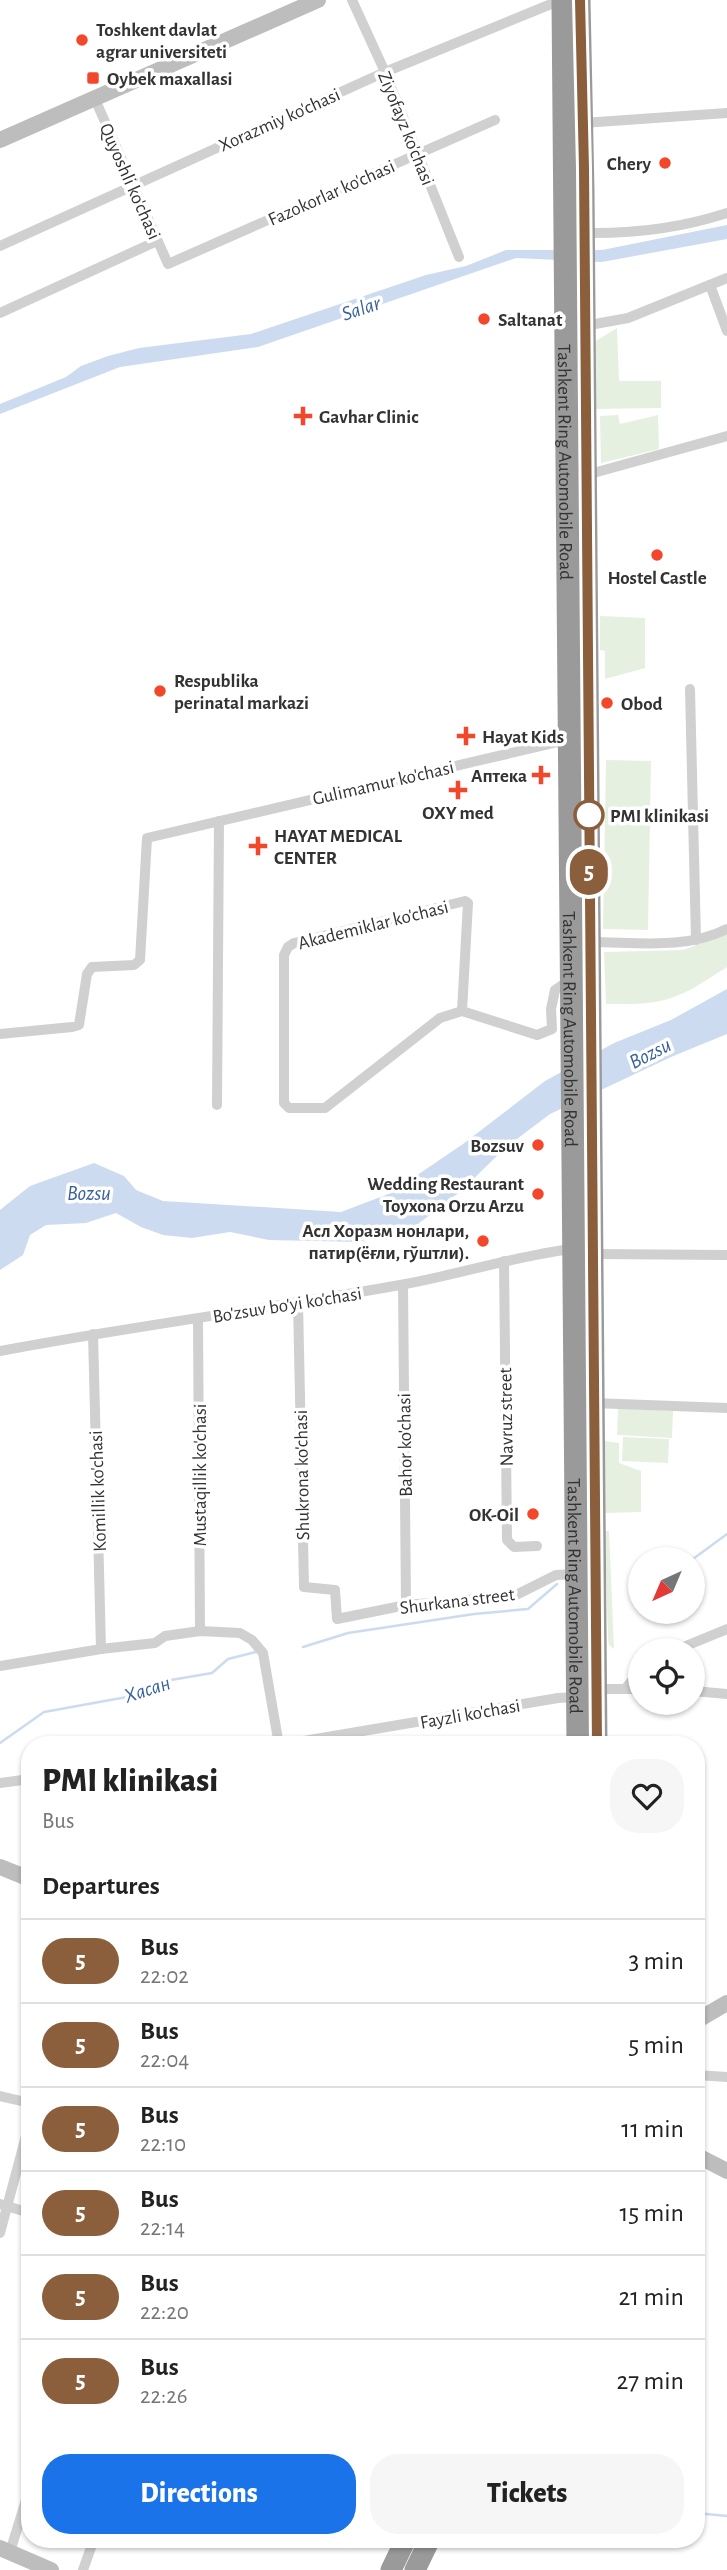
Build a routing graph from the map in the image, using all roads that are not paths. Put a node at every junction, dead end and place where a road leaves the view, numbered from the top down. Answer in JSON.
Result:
{"nodes":[{"id":1,"x":318,"y":0,"type":"edge"},
{"id":2,"x":352,"y":0,"type":"edge"},
{"id":3,"x":568,"y":1,"type":"edge"},
{"id":4,"x":385,"y":72,"type":"junction"},
{"id":5,"x":94,"y":97,"type":"junction"},
{"id":6,"x":727,"y":113,"type":"edge"},
{"id":7,"x":495,"y":120,"type":"dead end"},
{"id":8,"x":583,"y":123,"type":"junction"},
{"id":9,"x":0,"y":140,"type":"edge"},
{"id":10,"x":418,"y":154,"type":"junction"},
{"id":11,"x":133,"y":184,"type":"junction"},
{"id":12,"x":727,"y":213,"type":"edge"},
{"id":13,"x":577,"y":239,"type":"junction"},
{"id":14,"x":157,"y":241,"type":"junction"},
{"id":15,"x":0,"y":246,"type":"edge"},
{"id":16,"x":459,"y":257,"type":"dead end"},
{"id":17,"x":168,"y":264,"type":"joint"},
{"id":18,"x":575,"y":273,"type":"junction"},
{"id":19,"x":727,"y":278,"type":"edge"},
{"id":20,"x":710,"y":285,"type":"junction"},
{"id":21,"x":0,"y":313,"type":"edge"},
{"id":22,"x":584,"y":326,"type":"junction"},
{"id":23,"x":727,"y":331,"type":"edge"},
{"id":24,"x":727,"y":435,"type":"edge"},
{"id":25,"x":586,"y":475,"type":"junction"},
{"id":26,"x":690,"y":689,"type":"dead end"},
{"id":27,"x":579,"y":738,"type":"junction"},
{"id":28,"x":219,"y":821,"type":"junction"},
{"id":29,"x":727,"y":929,"type":"edge"},
{"id":30,"x":696,"y":940,"type":"junction"},
{"id":31,"x":590,"y":942,"type":"junction"},
{"id":32,"x":571,"y":979,"type":"junction"},
{"id":33,"x":463,"y":1011,"type":"junction"},
{"id":34,"x":0,"y":1034,"type":"edge"},
{"id":35,"x":581,"y":1047,"type":"junction"},
{"id":36,"x":217,"y":1105,"type":"dead end"},
{"id":37,"x":582,"y":1252,"type":"junction"},
{"id":38,"x":727,"y":1255,"type":"edge"},
{"id":39,"x":504,"y":1261,"type":"junction"},
{"id":40,"x":403,"y":1285,"type":"junction"},
{"id":41,"x":298,"y":1302,"type":"junction"},
{"id":42,"x":198,"y":1319,"type":"junction"},
{"id":43,"x":93,"y":1334,"type":"junction"},
{"id":44,"x":0,"y":1351,"type":"edge"},
{"id":45,"x":593,"y":1403,"type":"junction"},
{"id":46,"x":727,"y":1408,"type":"edge"},
{"id":47,"x":584,"y":1434,"type":"junction"},
{"id":48,"x":537,"y":1546,"type":"dead end"},
{"id":49,"x":575,"y":1574,"type":"junction"},
{"id":50,"x":406,"y":1605,"type":"junction"},
{"id":51,"x":727,"y":1629,"type":"edge"},
{"id":52,"x":200,"y":1631,"type":"junction"},
{"id":53,"x":705,"y":1638,"type":"edge"},
{"id":54,"x":101,"y":1649,"type":"junction"},
{"id":55,"x":0,"y":1666,"type":"edge"},
{"id":56,"x":628,"y":1685,"type":"edge"},
{"id":57,"x":596,"y":1689,"type":"junction"},
{"id":58,"x":625,"y":1689,"type":"joint"},
{"id":59,"x":705,"y":1692,"type":"edge"},
{"id":60,"x":727,"y":1694,"type":"edge"},
{"id":61,"x":576,"y":1698,"type":"junction"},
{"id":62,"x":277,"y":1736,"type":"edge"},
{"id":63,"x":332,"y":1736,"type":"edge"},
{"id":64,"x":577,"y":1736,"type":"edge"},
{"id":65,"x":597,"y":1736,"type":"edge"},
{"id":66,"x":21,"y":1780,"type":"edge"},
{"id":67,"x":0,"y":1783,"type":"edge"},
{"id":68,"x":0,"y":1867,"type":"edge"},
{"id":69,"x":21,"y":1875,"type":"edge"},
{"id":70,"x":727,"y":2003,"type":"edge"},
{"id":71,"x":705,"y":2016,"type":"edge"},
{"id":72,"x":705,"y":2076,"type":"edge"},
{"id":73,"x":727,"y":2077,"type":"edge"},
{"id":74,"x":0,"y":2096,"type":"edge"},
{"id":75,"x":21,"y":2102,"type":"edge"},
{"id":76,"x":21,"y":2150,"type":"edge"},
{"id":77,"x":705,"y":2160,"type":"edge"},
{"id":78,"x":727,"y":2171,"type":"edge"},
{"id":79,"x":4,"y":2205,"type":"edge"},
{"id":80,"x":21,"y":2210,"type":"edge"},
{"id":81,"x":0,"y":2233,"type":"edge"},
{"id":82,"x":21,"y":2510,"type":"edge"},
{"id":83,"x":91,"y":2548,"type":"edge"},
{"id":84,"x":402,"y":2548,"type":"edge"},
{"id":85,"x":426,"y":2548,"type":"edge"},
{"id":86,"x":5,"y":2550,"type":"edge"},
{"id":87,"x":51,"y":2570,"type":"edge"},
{"id":88,"x":83,"y":2570,"type":"edge"},
{"id":89,"x":391,"y":2570,"type":"edge"},
{"id":90,"x":415,"y":2570,"type":"edge"}],
"edges":[{"from":1,"to":5,"type":"main road"},
{"from":2,"to":4,"type":"street","name":"Ziyofayz ko'chasi"},
{"from":3,"to":4,"type":"street","name":"Xorazmiy ko'chasi"},
{"from":3,"to":8,"type":"highway"},
{"from":3,"to":13,"type":"highway"},
{"from":4,"to":10,"type":"street","name":"Ziyofayz ko'chasi"},
{"from":4,"to":11,"type":"street","name":"Xorazmiy ko'chasi"},
{"from":5,"to":9,"type":"main road"},
{"from":5,"to":11,"type":"street","name":"Quyoshli ko'chasi"},
{"from":6,"to":8,"type":"street"},
{"from":7,"to":10,"type":"street","name":"Fazokorlar ko'chasi"},
{"from":8,"to":13,"type":"highway"},
{"from":10,"to":16,"type":"street","name":"Ziyofayz ko'chasi"},
{"from":10,"to":17,"type":"street","name":"Fazokorlar ko'chasi"},
{"from":11,"to":14,"type":"street","name":"Quyoshli ko'chasi"},
{"from":11,"to":15,"type":"street","name":"Xorazmiy ko'chasi"},
{"from":12,"to":13,"type":"street"},
{"from":13,"to":18,"type":"highway"},
{"from":14,"to":17,"type":"street","name":"Quyoshli ko'chasi"},
{"from":14,"to":21,"type":"street"},
{"from":18,"to":22,"type":"highway","name":"Tashkent Ring Automobile Road"},
{"from":18,"to":27,"type":"highway","name":"Tashkent Ring Automobile Road"},
{"from":19,"to":20,"type":"street"},
{"from":20,"to":22,"type":"street"},
{"from":20,"to":23,"type":"street"},
{"from":22,"to":25,"type":"highway","name":"Tashkent Ring Automobile Road"},
{"from":24,"to":25,"type":"street"},
{"from":25,"to":27,"type":"highway","name":"Tashkent Ring Automobile Road"},
{"from":26,"to":30,"type":"street"},
{"from":27,"to":28,"type":"street","name":"Gulimamur ko'chasi"},
{"from":27,"to":31,"type":"highway","name":"Tashkent Ring Automobile Road"},
{"from":27,"to":32,"type":"highway","name":"Tashkent Ring Automobile Road"},
{"from":28,"to":34,"type":"street","name":"Gulimamur ko'chasi"},
{"from":28,"to":36,"type":"street"},
{"from":29,"to":30,"type":"street"},
{"from":30,"to":31,"type":"street"},
{"from":31,"to":35,"type":"highway","name":"Tashkent Ring Automobile Road"},
{"from":32,"to":33,"type":"street"},
{"from":32,"to":35,"type":"highway","name":"Tashkent Ring Automobile Road"},
{"from":33,"to":33,"type":"street","name":"Akademiklar ko'chasi"},
{"from":35,"to":37,"type":"highway","name":"Tashkent Ring Automobile Road"},
{"from":37,"to":38,"type":"street","name":"Bo'zsuv bo'yi ko'chasi"},
{"from":37,"to":39,"type":"street","name":"Bo'zsuv bo'yi ko'chasi"},
{"from":37,"to":45,"type":"highway","name":"Tashkent Ring Automobile Road"},
{"from":37,"to":47,"type":"highway","name":"Tashkent Ring Automobile Road"},
{"from":39,"to":40,"type":"street","name":"Bo'zsuv bo'yi ko'chasi"},
{"from":39,"to":48,"type":"street","name":"Navruz street"},
{"from":40,"to":41,"type":"street","name":"Bo'zsuv bo'yi ko'chasi"},
{"from":40,"to":50,"type":"street","name":"Bahor ko'chasi"},
{"from":41,"to":42,"type":"street","name":"Bo'zsuv bo'yi ko'chasi"},
{"from":41,"to":50,"type":"street","name":"Shukrona ko'chasi"},
{"from":42,"to":43,"type":"street","name":"Bo'zsuv bo'yi ko'chasi"},
{"from":42,"to":52,"type":"street","name":"Mustaqillik ko'chasi"},
{"from":43,"to":44,"type":"street","name":"Bo'zsuv bo'yi ko'chasi"},
{"from":43,"to":54,"type":"street","name":"Komillik ko'chasi"},
{"from":45,"to":46,"type":"street"},
{"from":45,"to":47,"type":"highway","name":"Tashkent Ring Automobile Road"},
{"from":47,"to":49,"type":"highway","name":"Tashkent Ring Automobile Road"},
{"from":47,"to":57,"type":"highway","name":"Tashkent Ring Automobile Road"},
{"from":49,"to":50,"type":"street","name":"Shurkana street"},
{"from":49,"to":61,"type":"highway","name":"Tashkent Ring Automobile Road"},
{"from":51,"to":53,"type":"street"},
{"from":52,"to":54,"type":"street"},
{"from":52,"to":62,"type":"street"},
{"from":54,"to":55,"type":"street"},
{"from":56,"to":58,"type":"street"},
{"from":57,"to":58,"type":"street"},
{"from":57,"to":65,"type":"highway","name":"Tashkent Ring Automobile Road"},
{"from":59,"to":60,"type":"street"},
{"from":61,"to":63,"type":"street","name":"Fayzli ko'chasi"},
{"from":61,"to":64,"type":"highway","name":"Tashkent Ring Automobile Road"},
{"from":66,"to":67,"type":"street"},
{"from":68,"to":69,"type":"main road"},
{"from":70,"to":71,"type":"main road"},
{"from":72,"to":73,"type":"street"},
{"from":74,"to":75,"type":"street"},
{"from":76,"to":79,"type":"street"},
{"from":77,"to":78,"type":"main road"},
{"from":79,"to":80,"type":"street"},
{"from":79,"to":81,"type":"street"},
{"from":82,"to":86,"type":"street"},
{"from":83,"to":88,"type":"street"},
{"from":84,"to":89,"type":"highway"},
{"from":85,"to":90,"type":"highway"},
{"from":86,"to":87,"type":"main road"}]}
